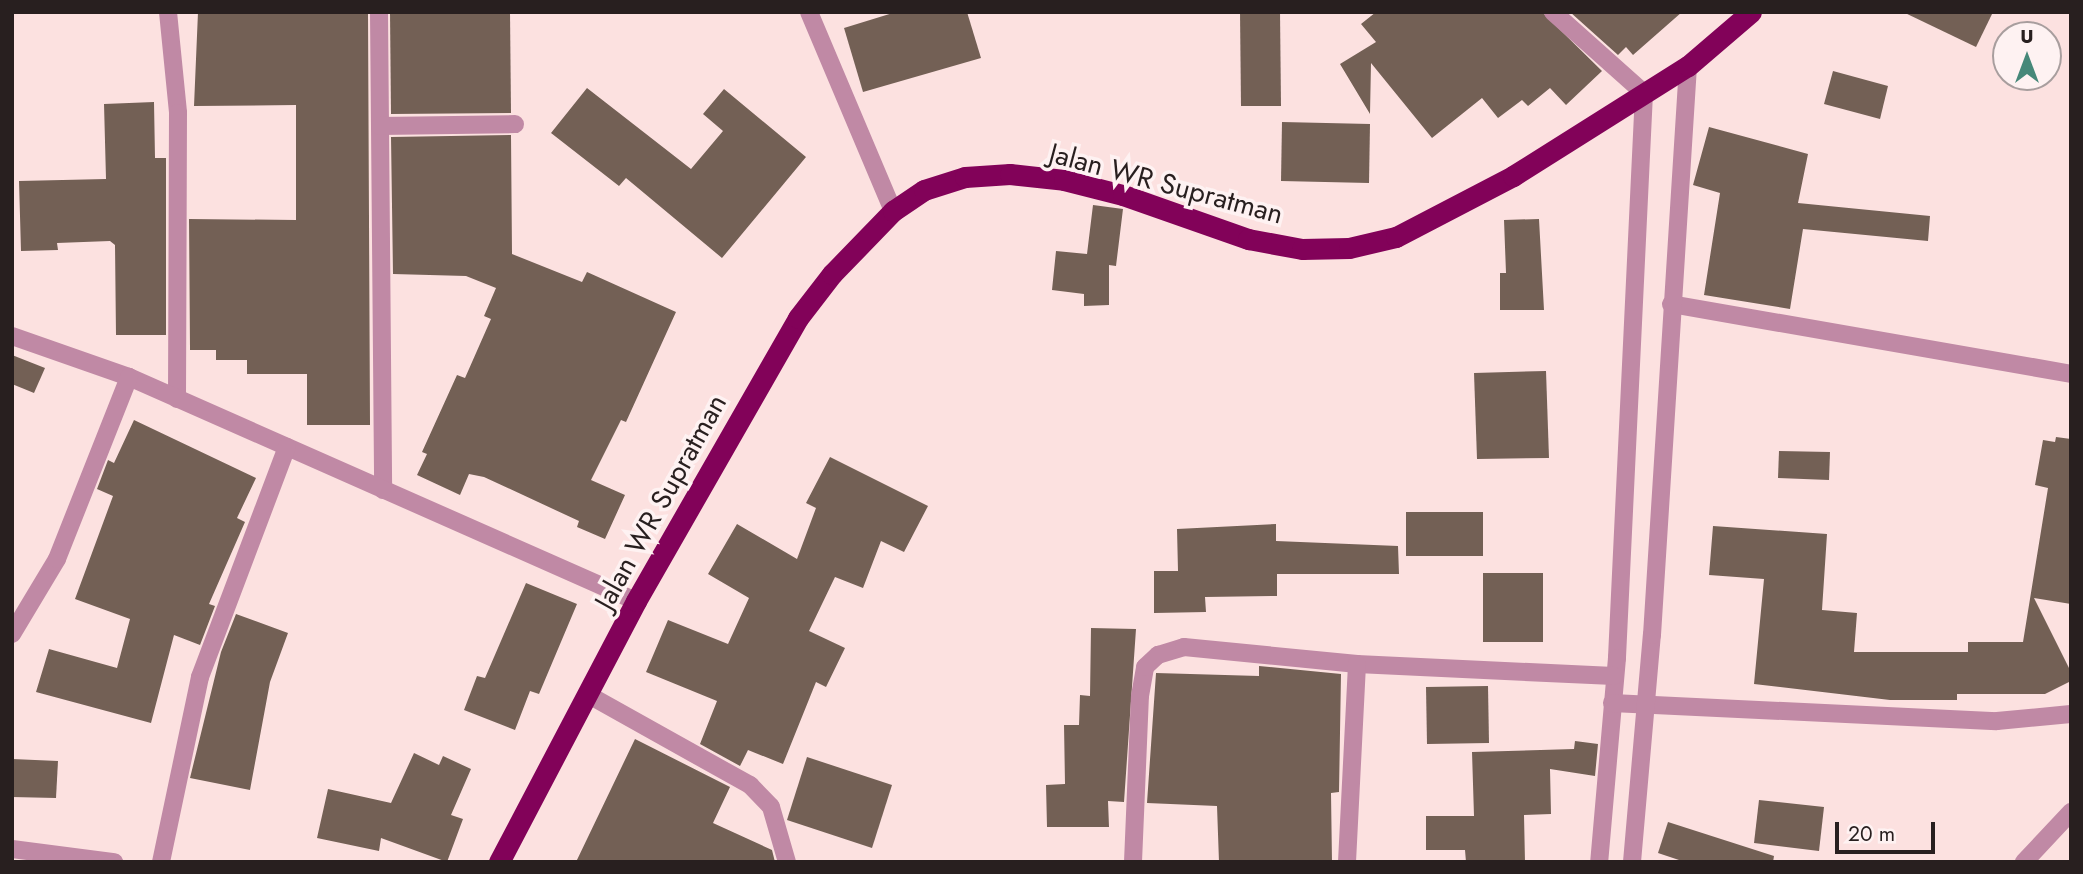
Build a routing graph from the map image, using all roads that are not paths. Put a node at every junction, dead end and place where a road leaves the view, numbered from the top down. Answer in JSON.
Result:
{"nodes":[{"id":1,"x":168,"y":12,"type":"edge"},
{"id":2,"x":379,"y":12,"type":"edge"},
{"id":3,"x":809,"y":12,"type":"edge"},
{"id":4,"x":1553,"y":12,"type":"edge"},
{"id":5,"x":1751,"y":12,"type":"edge"},
{"id":6,"x":1688,"y":66,"type":"junction"},
{"id":7,"x":1644,"y":93,"type":"junction"},
{"id":8,"x":516,"y":124,"type":"dead end"},
{"id":9,"x":380,"y":126,"type":"junction"},
{"id":10,"x":893,"y":211,"type":"junction"},
{"id":11,"x":1671,"y":304,"type":"junction"},
{"id":12,"x":12,"y":336,"type":"edge"},
{"id":13,"x":2071,"y":374,"type":"edge"},
{"id":14,"x":129,"y":377,"type":"junction"},
{"id":15,"x":177,"y":399,"type":"junction"},
{"id":16,"x":287,"y":447,"type":"junction"},
{"id":17,"x":383,"y":490,"type":"junction"},
{"id":18,"x":636,"y":601,"type":"junction"},
{"id":19,"x":12,"y":635,"type":"edge"},
{"id":20,"x":1357,"y":664,"type":"junction"},
{"id":21,"x":1615,"y":676,"type":"junction"},
{"id":22,"x":587,"y":694,"type":"junction"},
{"id":23,"x":1612,"y":703,"type":"junction"},
{"id":24,"x":1646,"y":704,"type":"junction"},
{"id":25,"x":2071,"y":714,"type":"edge"},
{"id":26,"x":2071,"y":812,"type":"edge"},
{"id":27,"x":12,"y":849,"type":"edge"},
{"id":28,"x":114,"y":862,"type":"edge"},
{"id":29,"x":162,"y":862,"type":"edge"},
{"id":30,"x":499,"y":862,"type":"edge"},
{"id":31,"x":787,"y":862,"type":"edge"},
{"id":32,"x":1133,"y":862,"type":"edge"},
{"id":33,"x":1347,"y":862,"type":"edge"},
{"id":34,"x":1599,"y":862,"type":"edge"},
{"id":35,"x":1632,"y":862,"type":"edge"},
{"id":36,"x":2024,"y":862,"type":"edge"}],
"edges":[{"from":1,"to":15,"type":"street"},
{"from":2,"to":9,"type":"street"},
{"from":3,"to":10,"type":"street"},
{"from":4,"to":7,"type":"street"},
{"from":5,"to":6,"type":"highway","name":"Jalan WR Supratman"},
{"from":6,"to":7,"type":"highway","name":"Jalan WR Supratman"},
{"from":6,"to":11,"type":"street"},
{"from":7,"to":10,"type":"highway","name":"Jalan WR Supratman"},
{"from":7,"to":21,"type":"street"},
{"from":8,"to":9,"type":"street"},
{"from":9,"to":17,"type":"street"},
{"from":10,"to":18,"type":"highway","name":"Jalan WR Supratman"},
{"from":11,"to":13,"type":"street"},
{"from":11,"to":24,"type":"street"},
{"from":12,"to":14,"type":"street"},
{"from":14,"to":15,"type":"street"},
{"from":14,"to":19,"type":"street"},
{"from":15,"to":16,"type":"street"},
{"from":16,"to":17,"type":"street"},
{"from":16,"to":29,"type":"street"},
{"from":17,"to":18,"type":"street"},
{"from":18,"to":22,"type":"highway","name":"Jalan WR Supratman"},
{"from":20,"to":21,"type":"street"},
{"from":20,"to":32,"type":"street"},
{"from":20,"to":33,"type":"street"},
{"from":21,"to":23,"type":"street"},
{"from":22,"to":30,"type":"highway","name":"Jalan WR Supratman"},
{"from":22,"to":31,"type":"street"},
{"from":23,"to":24,"type":"street"},
{"from":23,"to":34,"type":"street"},
{"from":24,"to":25,"type":"street"},
{"from":24,"to":35,"type":"street"},
{"from":26,"to":36,"type":"street"},
{"from":27,"to":28,"type":"street"}]}
